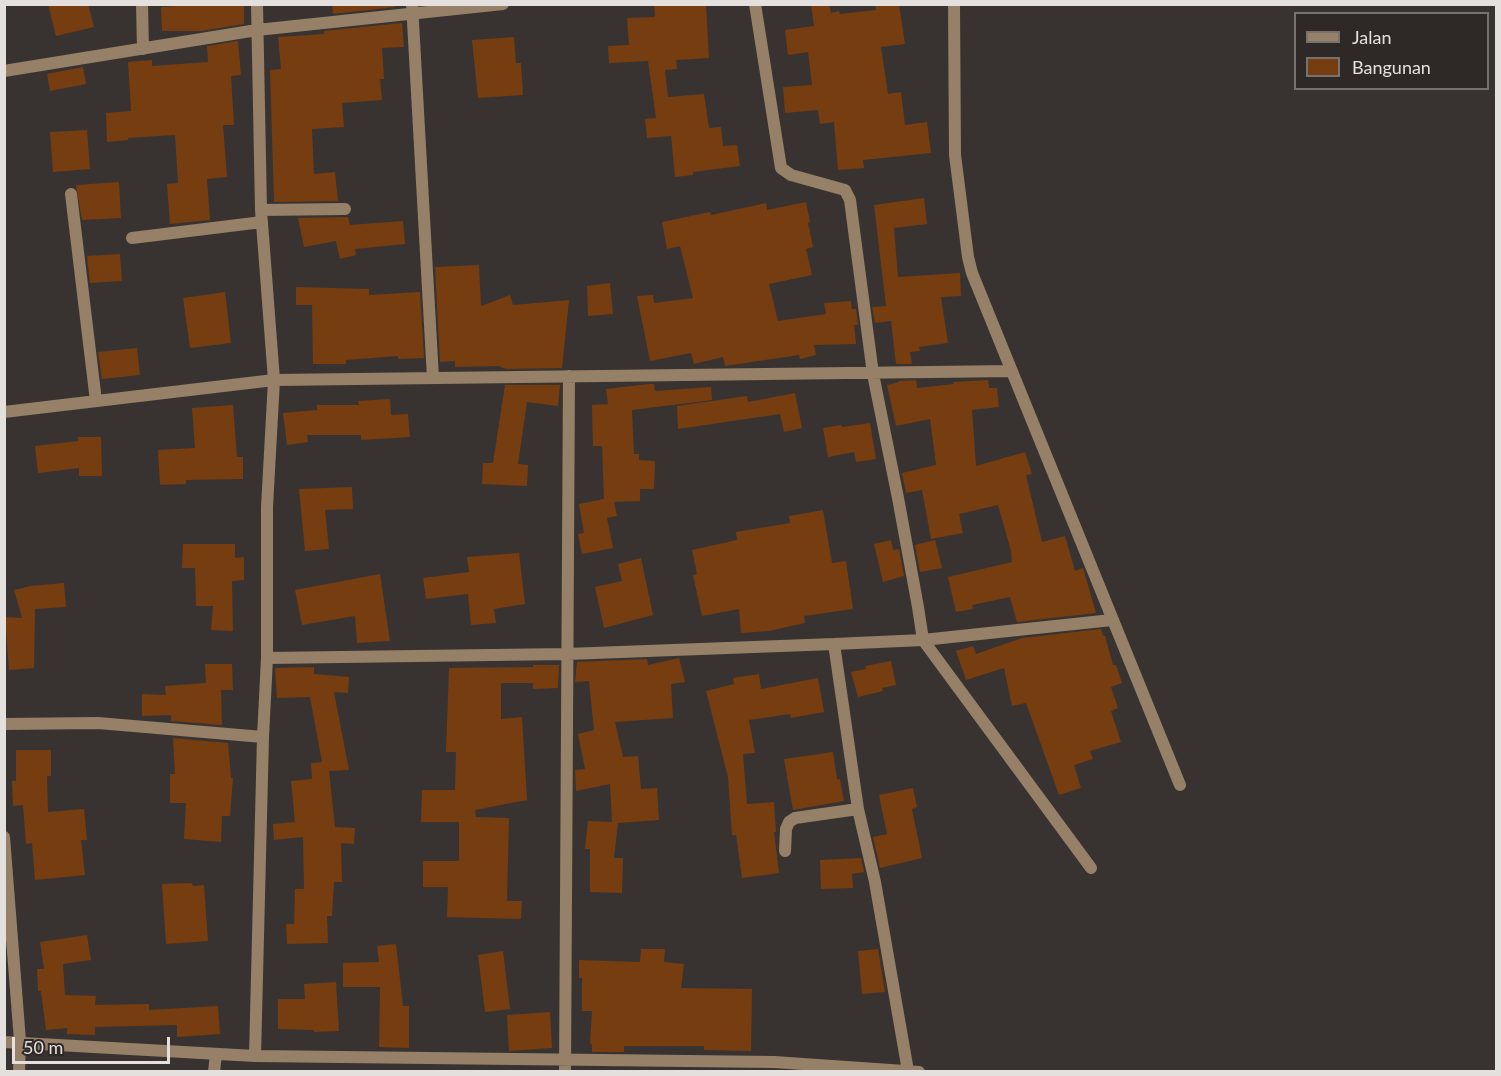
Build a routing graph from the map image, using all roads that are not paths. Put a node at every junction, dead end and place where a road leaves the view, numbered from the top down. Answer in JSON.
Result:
{"nodes":[{"id":1,"x":142,"y":4,"type":"edge"},
{"id":2,"x":257,"y":4,"type":"edge"},
{"id":3,"x":503,"y":4,"type":"edge"},
{"id":4,"x":755,"y":4,"type":"edge"},
{"id":5,"x":954,"y":4,"type":"edge"},
{"id":6,"x":412,"y":9,"type":"edge"},
{"id":7,"x":257,"y":30,"type":"junction"},
{"id":8,"x":143,"y":49,"type":"junction"},
{"id":9,"x":4,"y":71,"type":"edge"},
{"id":10,"x":71,"y":194,"type":"dead end"},
{"id":11,"x":345,"y":209,"type":"dead end"},
{"id":12,"x":262,"y":216,"type":"junction"},
{"id":13,"x":132,"y":238,"type":"dead end"},
{"id":14,"x":1012,"y":371,"type":"junction"},
{"id":15,"x":873,"y":374,"type":"junction"},
{"id":16,"x":569,"y":376,"type":"junction"},
{"id":17,"x":433,"y":378,"type":"junction"},
{"id":18,"x":274,"y":380,"type":"junction"},
{"id":19,"x":96,"y":401,"type":"junction"},
{"id":20,"x":4,"y":412,"type":"edge"},
{"id":21,"x":1112,"y":620,"type":"junction"},
{"id":22,"x":922,"y":640,"type":"junction"},
{"id":23,"x":834,"y":644,"type":"junction"},
{"id":24,"x":567,"y":654,"type":"junction"},
{"id":25,"x":267,"y":658,"type":"junction"},
{"id":26,"x":4,"y":724,"type":"edge"},
{"id":27,"x":263,"y":737,"type":"junction"},
{"id":28,"x":1180,"y":785,"type":"dead end"},
{"id":29,"x":858,"y":809,"type":"junction"},
{"id":30,"x":4,"y":837,"type":"edge"},
{"id":31,"x":785,"y":851,"type":"dead end"},
{"id":32,"x":1092,"y":868,"type":"dead end"},
{"id":33,"x":4,"y":1041,"type":"edge"},
{"id":34,"x":20,"y":1041,"type":"junction"},
{"id":35,"x":216,"y":1054,"type":"junction"},
{"id":36,"x":255,"y":1056,"type":"junction"},
{"id":37,"x":565,"y":1066,"type":"edge"},
{"id":38,"x":19,"y":1071,"type":"edge"},
{"id":39,"x":214,"y":1071,"type":"edge"},
{"id":40,"x":913,"y":1071,"type":"edge"}],
"edges":[{"from":1,"to":8,"type":"street"},
{"from":2,"to":7,"type":"street"},
{"from":3,"to":6,"type":"street"},
{"from":4,"to":15,"type":"street"},
{"from":5,"to":14,"type":"street"},
{"from":6,"to":7,"type":"street"},
{"from":6,"to":17,"type":"street"},
{"from":7,"to":8,"type":"street"},
{"from":7,"to":12,"type":"street"},
{"from":8,"to":9,"type":"street"},
{"from":10,"to":19,"type":"street"},
{"from":11,"to":12,"type":"street"},
{"from":12,"to":13,"type":"street"},
{"from":12,"to":18,"type":"street"},
{"from":14,"to":15,"type":"street"},
{"from":14,"to":21,"type":"street"},
{"from":15,"to":16,"type":"street"},
{"from":15,"to":22,"type":"street"},
{"from":16,"to":17,"type":"street"},
{"from":16,"to":24,"type":"street"},
{"from":17,"to":18,"type":"street"},
{"from":18,"to":19,"type":"street"},
{"from":18,"to":25,"type":"street"},
{"from":19,"to":20,"type":"street"},
{"from":21,"to":22,"type":"street"},
{"from":21,"to":28,"type":"street"},
{"from":22,"to":23,"type":"street"},
{"from":22,"to":32,"type":"street"},
{"from":23,"to":24,"type":"street"},
{"from":23,"to":29,"type":"street"},
{"from":24,"to":25,"type":"street"},
{"from":24,"to":37,"type":"street"},
{"from":25,"to":27,"type":"street"},
{"from":26,"to":27,"type":"street"},
{"from":27,"to":36,"type":"street"},
{"from":29,"to":31,"type":"street"},
{"from":29,"to":40,"type":"street"},
{"from":30,"to":34,"type":"street"},
{"from":33,"to":34,"type":"street"},
{"from":34,"to":35,"type":"street"},
{"from":34,"to":38,"type":"street"},
{"from":35,"to":36,"type":"street"},
{"from":35,"to":39,"type":"street"},
{"from":36,"to":37,"type":"street"},
{"from":37,"to":40,"type":"street"}]}
